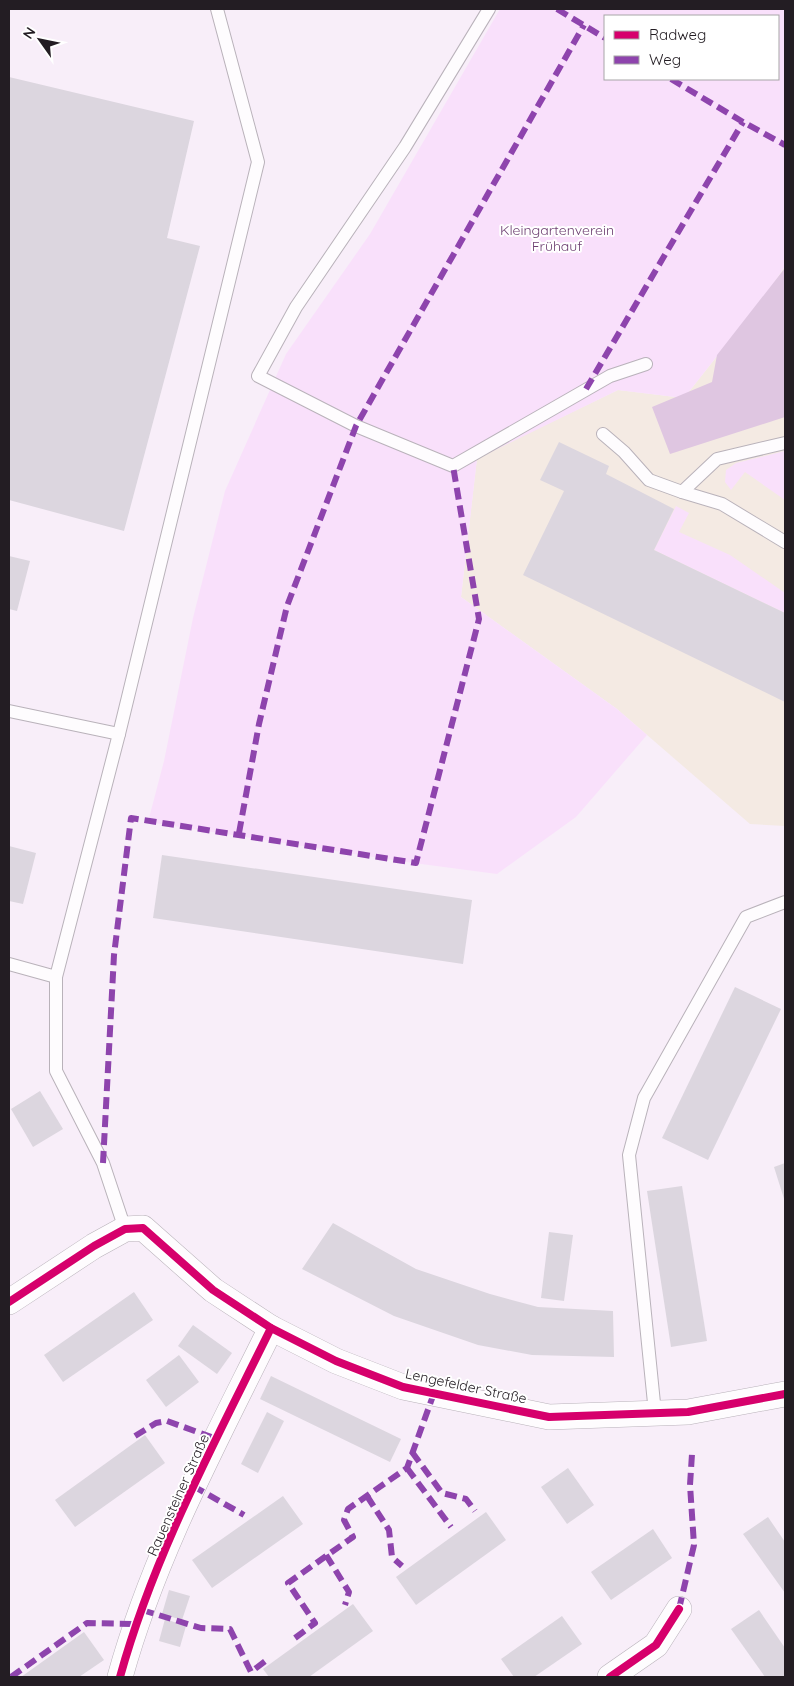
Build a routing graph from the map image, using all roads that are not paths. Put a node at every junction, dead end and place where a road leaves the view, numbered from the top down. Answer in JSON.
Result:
{"nodes":[{"id":1,"x":218,"y":9,"type":"edge"},
{"id":2,"x":489,"y":9,"type":"edge"},
{"id":3,"x":646,"y":364,"type":"dead end"},
{"id":4,"x":603,"y":434,"type":"dead end"},
{"id":5,"x":785,"y":443,"type":"edge"},
{"id":6,"x":682,"y":492,"type":"junction"},
{"id":7,"x":785,"y":542,"type":"edge"},
{"id":8,"x":9,"y":711,"type":"edge"},
{"id":9,"x":119,"y":734,"type":"junction"},
{"id":10,"x":785,"y":902,"type":"edge"},
{"id":11,"x":9,"y":964,"type":"edge"},
{"id":12,"x":56,"y":977,"type":"junction"},
{"id":13,"x":125,"y":1229,"type":"junction"},
{"id":14,"x":9,"y":1302,"type":"edge"},
{"id":15,"x":271,"y":1328,"type":"junction"},
{"id":16,"x":785,"y":1394,"type":"edge"},
{"id":17,"x":655,"y":1413,"type":"junction"},
{"id":18,"x":679,"y":1609,"type":"dead end"},
{"id":19,"x":120,"y":1677,"type":"edge"},
{"id":20,"x":610,"y":1677,"type":"edge"}],
"edges":[{"from":1,"to":9,"type":"lane"},
{"from":2,"to":3,"type":"lane"},
{"from":4,"to":6,"type":"lane"},
{"from":5,"to":6,"type":"lane"},
{"from":6,"to":7,"type":"lane"},
{"from":8,"to":9,"type":"lane"},
{"from":9,"to":12,"type":"lane"},
{"from":10,"to":17,"type":"lane"},
{"from":11,"to":12,"type":"lane"},
{"from":12,"to":13,"type":"lane"},
{"from":13,"to":14,"type":"street"},
{"from":13,"to":15,"type":"street","name":"Lengefelder Straße"},
{"from":15,"to":17,"type":"street","name":"Lengefelder Straße"},
{"from":15,"to":19,"type":"street","name":"Rauensteiner Straße"},
{"from":16,"to":17,"type":"street","name":"Lengefelder Straße"},
{"from":18,"to":20,"type":"street"}]}
